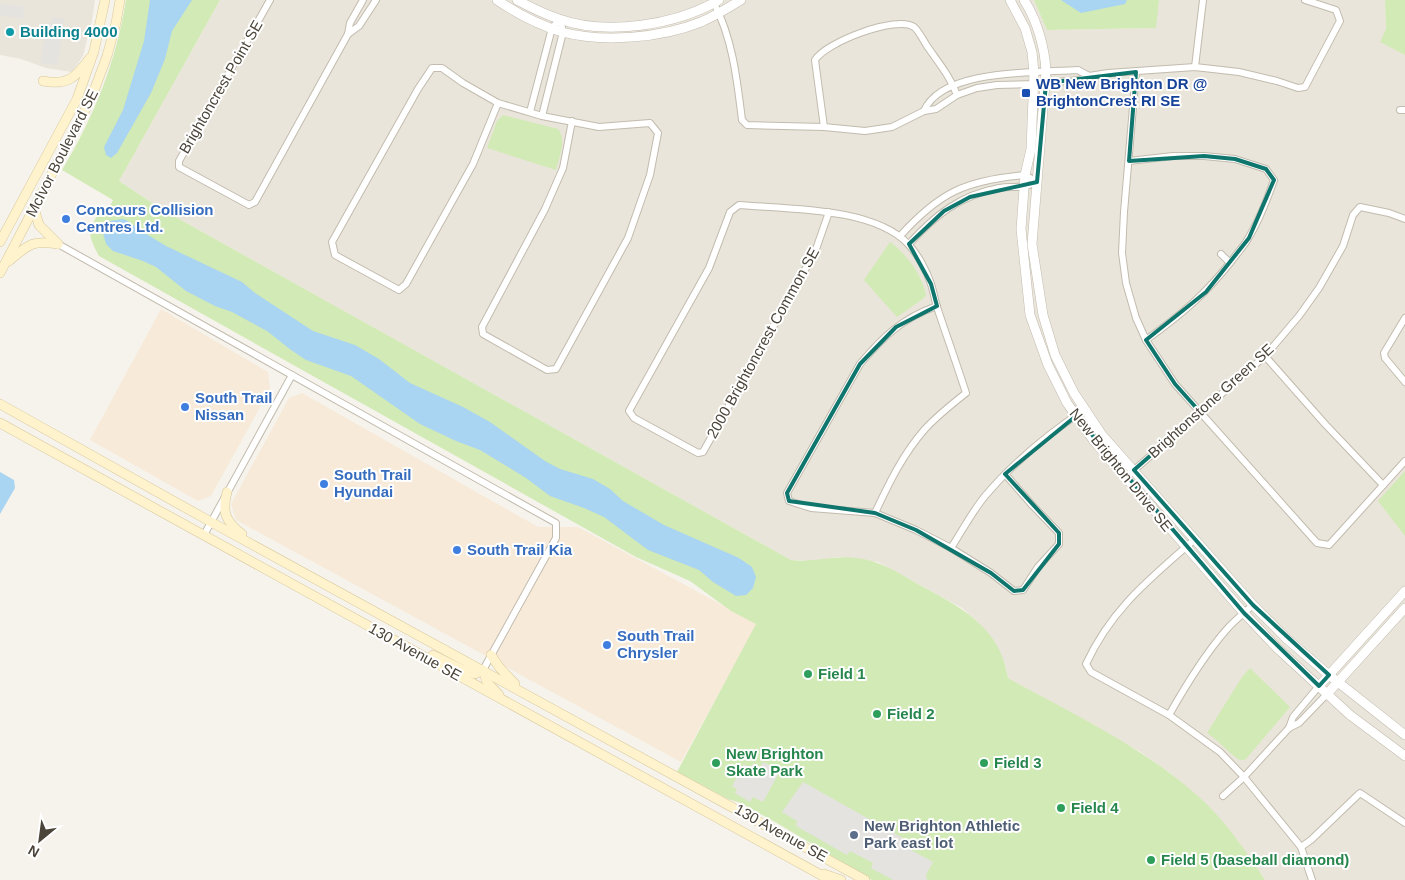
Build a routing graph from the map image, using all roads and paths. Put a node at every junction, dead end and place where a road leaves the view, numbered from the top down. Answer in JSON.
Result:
{"nodes":[{"id":1,"x":105,"y":0,"type":"edge"},
{"id":2,"x":120,"y":0,"type":"edge"},
{"id":3,"x":270,"y":0,"type":"edge"},
{"id":4,"x":362,"y":0,"type":"edge"},
{"id":5,"x":376,"y":0,"type":"edge"},
{"id":6,"x":497,"y":0,"type":"edge"},
{"id":7,"x":517,"y":0,"type":"edge"},
{"id":8,"x":741,"y":0,"type":"edge"},
{"id":9,"x":1010,"y":0,"type":"edge"},
{"id":10,"x":1024,"y":0,"type":"edge"},
{"id":11,"x":1203,"y":0,"type":"edge"},
{"id":12,"x":1305,"y":0,"type":"edge"},
{"id":13,"x":717,"y":2,"type":"edge"},
{"id":14,"x":719,"y":13,"type":"junction"},
{"id":15,"x":560,"y":19,"type":"junction"},
{"id":16,"x":552,"y":28,"type":"junction"},
{"id":17,"x":563,"y":32,"type":"junction"},
{"id":18,"x":348,"y":34,"type":"junction"},
{"id":19,"x":94,"y":51,"type":"junction"},
{"id":20,"x":1195,"y":67,"type":"junction"},
{"id":21,"x":1046,"y":72,"type":"junction"},
{"id":22,"x":1136,"y":72,"type":"junction"},
{"id":23,"x":1034,"y":73,"type":"junction"},
{"id":24,"x":1089,"y":76,"type":"junction"},
{"id":25,"x":43,"y":81,"type":"dead end"},
{"id":26,"x":1046,"y":83,"type":"junction"},
{"id":27,"x":1034,"y":84,"type":"junction"},
{"id":28,"x":953,"y":85,"type":"junction"},
{"id":29,"x":957,"y":95,"type":"junction"},
{"id":30,"x":498,"y":103,"type":"junction"},
{"id":31,"x":924,"y":111,"type":"junction"},
{"id":32,"x":530,"y":112,"type":"junction"},
{"id":33,"x":542,"y":116,"type":"junction"},
{"id":34,"x":572,"y":122,"type":"junction"},
{"id":35,"x":824,"y":127,"type":"junction"},
{"id":36,"x":1129,"y":161,"type":"junction"},
{"id":37,"x":1025,"y":174,"type":"junction"},
{"id":38,"x":1037,"y":182,"type":"junction"},
{"id":39,"x":1025,"y":188,"type":"junction"},
{"id":40,"x":34,"y":208,"type":"junction"},
{"id":41,"x":829,"y":212,"type":"junction"},
{"id":42,"x":1405,"y":219,"type":"edge"},
{"id":43,"x":900,"y":236,"type":"junction"},
{"id":44,"x":0,"y":242,"type":"edge"},
{"id":45,"x":58,"y":244,"type":"junction"},
{"id":46,"x":909,"y":244,"type":"junction"},
{"id":47,"x":1221,"y":254,"type":"dead end"},
{"id":48,"x":1230,"y":263,"type":"junction"},
{"id":49,"x":5,"y":264,"type":"junction"},
{"id":50,"x":0,"y":273,"type":"edge"},
{"id":51,"x":937,"y":306,"type":"junction"},
{"id":52,"x":1405,"y":318,"type":"edge"},
{"id":53,"x":1146,"y":340,"type":"junction"},
{"id":54,"x":1265,"y":356,"type":"junction"},
{"id":55,"x":292,"y":375,"type":"junction"},
{"id":56,"x":1405,"y":382,"type":"edge"},
{"id":57,"x":0,"y":398,"type":"edge"},
{"id":58,"x":0,"y":404,"type":"edge"},
{"id":59,"x":1084,"y":410,"type":"junction"},
{"id":60,"x":1200,"y":412,"type":"junction"},
{"id":61,"x":1076,"y":416,"type":"junction"},
{"id":62,"x":0,"y":423,"type":"edge"},
{"id":63,"x":64,"y":439,"type":"junction"},
{"id":64,"x":1405,"y":461,"type":"edge"},
{"id":65,"x":1134,"y":470,"type":"junction"},
{"id":66,"x":1006,"y":474,"type":"junction"},
{"id":67,"x":1125,"y":478,"type":"junction"},
{"id":68,"x":1383,"y":485,"type":"junction"},
{"id":69,"x":227,"y":492,"type":"junction"},
{"id":70,"x":875,"y":513,"type":"junction"},
{"id":71,"x":211,"y":522,"type":"junction"},
{"id":72,"x":204,"y":535,"type":"junction"},
{"id":73,"x":1194,"y":540,"type":"junction"},
{"id":74,"x":260,"y":548,"type":"junction"},
{"id":75,"x":951,"y":548,"type":"junction"},
{"id":76,"x":1185,"y":548,"type":"junction"},
{"id":77,"x":1405,"y":592,"type":"edge"},
{"id":78,"x":1253,"y":605,"type":"junction"},
{"id":79,"x":1405,"y":608,"type":"edge"},
{"id":80,"x":1244,"y":613,"type":"junction"},
{"id":81,"x":359,"y":620,"type":"junction"},
{"id":82,"x":491,"y":655,"type":"junction"},
{"id":83,"x":483,"y":670,"type":"junction"},
{"id":84,"x":1329,"y":675,"type":"junction"},
{"id":85,"x":1338,"y":682,"type":"junction"},
{"id":86,"x":1318,"y":686,"type":"junction"},
{"id":87,"x":526,"y":694,"type":"junction"},
{"id":88,"x":1327,"y":694,"type":"junction"},
{"id":89,"x":506,"y":702,"type":"junction"},
{"id":90,"x":1169,"y":715,"type":"junction"},
{"id":91,"x":1289,"y":728,"type":"junction"},
{"id":92,"x":1405,"y":735,"type":"edge"},
{"id":93,"x":1405,"y":756,"type":"edge"},
{"id":94,"x":1244,"y":776,"type":"junction"},
{"id":95,"x":1224,"y":796,"type":"dead end"},
{"id":96,"x":1405,"y":823,"type":"edge"},
{"id":97,"x":1301,"y":847,"type":"junction"},
{"id":98,"x":812,"y":870,"type":"junction"},
{"id":99,"x":830,"y":880,"type":"edge"},
{"id":100,"x":841,"y":880,"type":"edge"},
{"id":101,"x":866,"y":880,"type":"edge"},
{"id":102,"x":1312,"y":880,"type":"edge"}],
"edges":[{"from":1,"to":19,"type":"main road","name":"McIvor Boulevard SE"},
{"from":2,"to":40,"type":"main road","name":"McIvor Boulevard SE"},
{"from":3,"to":18,"type":"street","name":"Brightoncrest Point SE"},
{"from":4,"to":18,"type":"street","name":"Brightoncrest Point SE"},
{"from":5,"to":18,"type":"street","name":"Brightoncrest Point SE"},
{"from":6,"to":16,"type":"street"},
{"from":7,"to":15,"type":"street"},
{"from":8,"to":14,"type":"street"},
{"from":9,"to":23,"type":"street","name":"New Brighton Drive SE"},
{"from":10,"to":21,"type":"street","name":"New Brighton Drive SE"},
{"from":11,"to":20,"type":"street"},
{"from":12,"to":20,"type":"street"},
{"from":13,"to":14,"type":"street"},
{"from":13,"to":15,"type":"street"},
{"from":14,"to":17,"type":"street"},
{"from":14,"to":35,"type":"street"},
{"from":15,"to":16,"type":"street"},
{"from":15,"to":17,"type":"street"},
{"from":16,"to":17,"type":"street"},
{"from":16,"to":32,"type":"street"},
{"from":17,"to":33,"type":"street"},
{"from":19,"to":25,"type":"main road"},
{"from":19,"to":44,"type":"main road","name":"McIvor Boulevard SE"},
{"from":20,"to":22,"type":"street"},
{"from":21,"to":23,"type":"street"},
{"from":21,"to":24,"type":"street"},
{"from":21,"to":26,"type":"street","name":"New Brighton Drive SE"},
{"from":22,"to":24,"type":"street"},
{"from":22,"to":36,"type":"street"},
{"from":23,"to":27,"type":"street","name":"New Brighton Drive SE"},
{"from":23,"to":28,"type":"street"},
{"from":24,"to":26,"type":"street"},
{"from":26,"to":27,"type":"street"},
{"from":26,"to":38,"type":"street","name":"New Brighton Drive SE"},
{"from":27,"to":29,"type":"street"},
{"from":27,"to":37,"type":"street","name":"New Brighton Drive SE"},
{"from":28,"to":29,"type":"street"},
{"from":28,"to":31,"type":"street"},
{"from":28,"to":35,"type":"street"},
{"from":29,"to":31,"type":"street"},
{"from":30,"to":30,"type":"street"},
{"from":30,"to":32,"type":"street"},
{"from":31,"to":35,"type":"street"},
{"from":32,"to":33,"type":"street"},
{"from":33,"to":34,"type":"street"},
{"from":34,"to":34,"type":"street"},
{"from":36,"to":48,"type":"street"},
{"from":36,"to":53,"type":"street"},
{"from":37,"to":38,"type":"street"},
{"from":37,"to":39,"type":"street","name":"New Brighton Drive SE"},
{"from":37,"to":43,"type":"street"},
{"from":38,"to":39,"type":"street"},
{"from":38,"to":59,"type":"street","name":"New Brighton Drive SE"},
{"from":39,"to":46,"type":"street"},
{"from":39,"to":61,"type":"street","name":"New Brighton Drive SE"},
{"from":40,"to":45,"type":"main road"},
{"from":40,"to":49,"type":"main road","name":"McIvor Boulevard SE"},
{"from":41,"to":41,"type":"street","name":"2000 Brightoncrest Common SE"},
{"from":41,"to":43,"type":"street","name":"2000 Brightoncrest Common SE"},
{"from":42,"to":54,"type":"street","name":"Brightonstone Green SE"},
{"from":43,"to":46,"type":"street","name":"2000 Brightoncrest Common SE"},
{"from":45,"to":49,"type":"main road"},
{"from":45,"to":55,"type":"street"},
{"from":46,"to":51,"type":"street","name":"2000 Brightoncrest Common SE"},
{"from":47,"to":48,"type":"street"},
{"from":48,"to":53,"type":"street"},
{"from":49,"to":50,"type":"main road","name":"McIvor Boulevard SE"},
{"from":51,"to":70,"type":"street","name":"2000 Brightoncrest Common SE"},
{"from":51,"to":70,"type":"street"},
{"from":52,"to":56,"type":"street"},
{"from":53,"to":60,"type":"street"},
{"from":54,"to":60,"type":"street","name":"Brightonstone Green SE"},
{"from":54,"to":68,"type":"street"},
{"from":55,"to":69,"type":"street"},
{"from":55,"to":82,"type":"street"},
{"from":57,"to":63,"type":"main road","name":"130 Avenue SE"},
{"from":58,"to":63,"type":"main road","name":"130 Avenue SE"},
{"from":59,"to":61,"type":"street"},
{"from":59,"to":65,"type":"street","name":"New Brighton Drive SE"},
{"from":60,"to":65,"type":"street","name":"Brightonstone Green SE"},
{"from":60,"to":68,"type":"street"},
{"from":61,"to":66,"type":"street"},
{"from":61,"to":67,"type":"street","name":"New Brighton Drive SE"},
{"from":62,"to":72,"type":"main road","name":"130 Avenue SE"},
{"from":63,"to":71,"type":"main road","name":"130 Avenue SE"},
{"from":64,"to":68,"type":"street"},
{"from":65,"to":67,"type":"street","name":"Brightonstone Green SE"},
{"from":65,"to":73,"type":"street","name":"New Brighton Drive SE"},
{"from":66,"to":75,"type":"street"},
{"from":66,"to":75,"type":"street"},
{"from":67,"to":76,"type":"street","name":"New Brighton Drive SE"},
{"from":69,"to":71,"type":"street"},
{"from":69,"to":74,"type":"main road"},
{"from":70,"to":75,"type":"street"},
{"from":71,"to":72,"type":"street"},
{"from":71,"to":74,"type":"main road","name":"130 Avenue SE"},
{"from":72,"to":81,"type":"main road","name":"130 Avenue SE"},
{"from":73,"to":76,"type":"street"},
{"from":73,"to":78,"type":"street","name":"New Brighton Drive SE"},
{"from":74,"to":83,"type":"main road","name":"130 Avenue SE"},
{"from":76,"to":80,"type":"street","name":"New Brighton Drive SE"},
{"from":76,"to":90,"type":"street"},
{"from":77,"to":84,"type":"street"},
{"from":78,"to":80,"type":"street"},
{"from":78,"to":84,"type":"street","name":"New Brighton Drive SE"},
{"from":79,"to":85,"type":"street"},
{"from":80,"to":86,"type":"street","name":"New Brighton Drive SE"},
{"from":80,"to":90,"type":"street"},
{"from":81,"to":83,"type":"main road"},
{"from":81,"to":89,"type":"main road","name":"130 Avenue SE"},
{"from":82,"to":83,"type":"street"},
{"from":82,"to":87,"type":"main road"},
{"from":83,"to":87,"type":"main road","name":"130 Avenue SE"},
{"from":83,"to":89,"type":"main road"},
{"from":84,"to":85,"type":"street","name":"New Brighton Drive SE"},
{"from":84,"to":86,"type":"street"},
{"from":85,"to":88,"type":"street"},
{"from":85,"to":92,"type":"street","name":"New Brighton Drive SE"},
{"from":86,"to":88,"type":"street","name":"New Brighton Drive SE"},
{"from":86,"to":91,"type":"street"},
{"from":87,"to":101,"type":"main road","name":"130 Avenue SE"},
{"from":88,"to":91,"type":"street"},
{"from":88,"to":93,"type":"street","name":"New Brighton Drive SE"},
{"from":89,"to":98,"type":"main road","name":"130 Avenue SE"},
{"from":90,"to":94,"type":"street"},
{"from":91,"to":94,"type":"street"},
{"from":94,"to":95,"type":"street"},
{"from":94,"to":97,"type":"street"},
{"from":96,"to":97,"type":"street"},
{"from":97,"to":102,"type":"street"},
{"from":98,"to":99,"type":"main road","name":"130 Avenue SE"},
{"from":98,"to":100,"type":"main road"}]}
